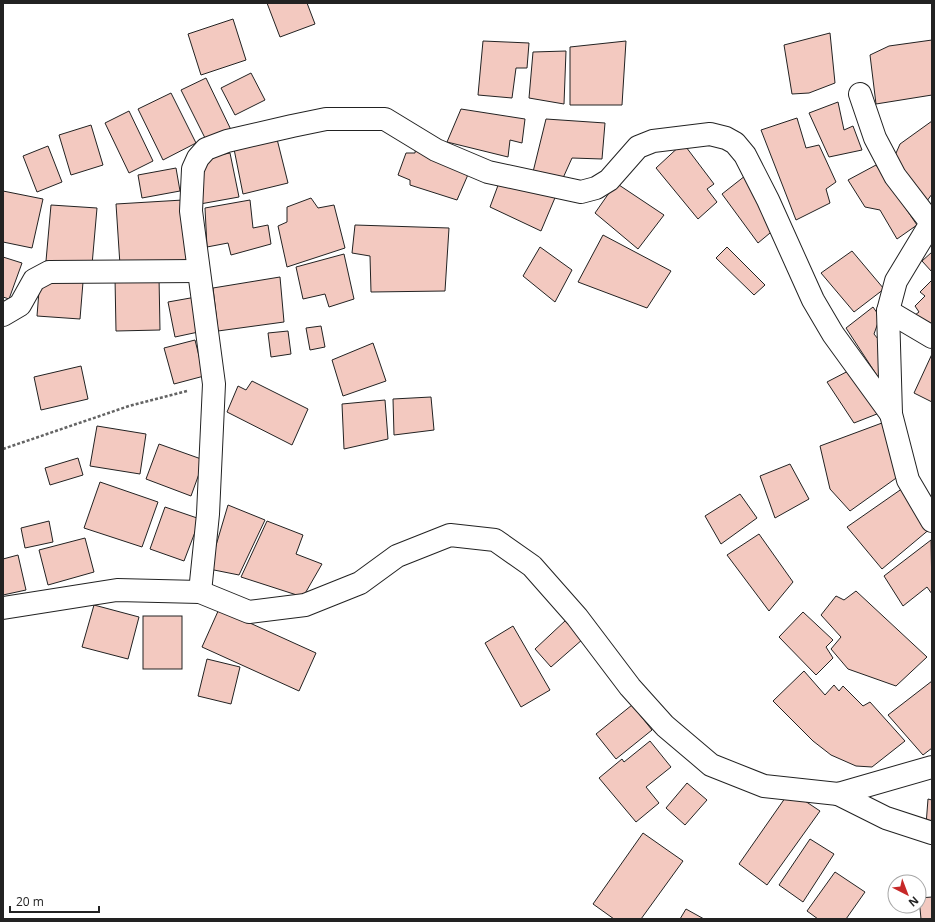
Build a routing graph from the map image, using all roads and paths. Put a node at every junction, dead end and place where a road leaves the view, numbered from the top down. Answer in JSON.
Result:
{"nodes":[{"id":1,"x":860,"y":94,"type":"dead end"},
{"id":2,"x":932,"y":223,"type":"edge"},
{"id":3,"x":198,"y":271,"type":"junction"},
{"id":4,"x":888,"y":310,"type":"junction"},
{"id":5,"x":3,"y":316,"type":"edge"},
{"id":6,"x":932,"y":336,"type":"edge"},
{"id":7,"x":214,"y":384,"type":"junction"},
{"id":8,"x":891,"y":414,"type":"junction"},
{"id":9,"x":3,"y":449,"type":"edge"},
{"id":10,"x":932,"y":521,"type":"edge"},
{"id":11,"x":200,"y":592,"type":"junction"},
{"id":12,"x":3,"y":608,"type":"edge"},
{"id":13,"x":932,"y":767,"type":"edge"},
{"id":14,"x":838,"y":794,"type":"junction"},
{"id":15,"x":932,"y":833,"type":"edge"}],
"edges":[{"from":1,"to":2,"type":"street"},
{"from":2,"to":4,"type":"street"},
{"from":3,"to":5,"type":"street"},
{"from":3,"to":7,"type":"street"},
{"from":3,"to":8,"type":"street"},
{"from":4,"to":6,"type":"street"},
{"from":4,"to":8,"type":"street"},
{"from":7,"to":9,"type":"path"},
{"from":7,"to":11,"type":"street"},
{"from":8,"to":10,"type":"street"},
{"from":11,"to":12,"type":"street"},
{"from":11,"to":14,"type":"street"},
{"from":13,"to":14,"type":"street"},
{"from":14,"to":15,"type":"street"}]}
